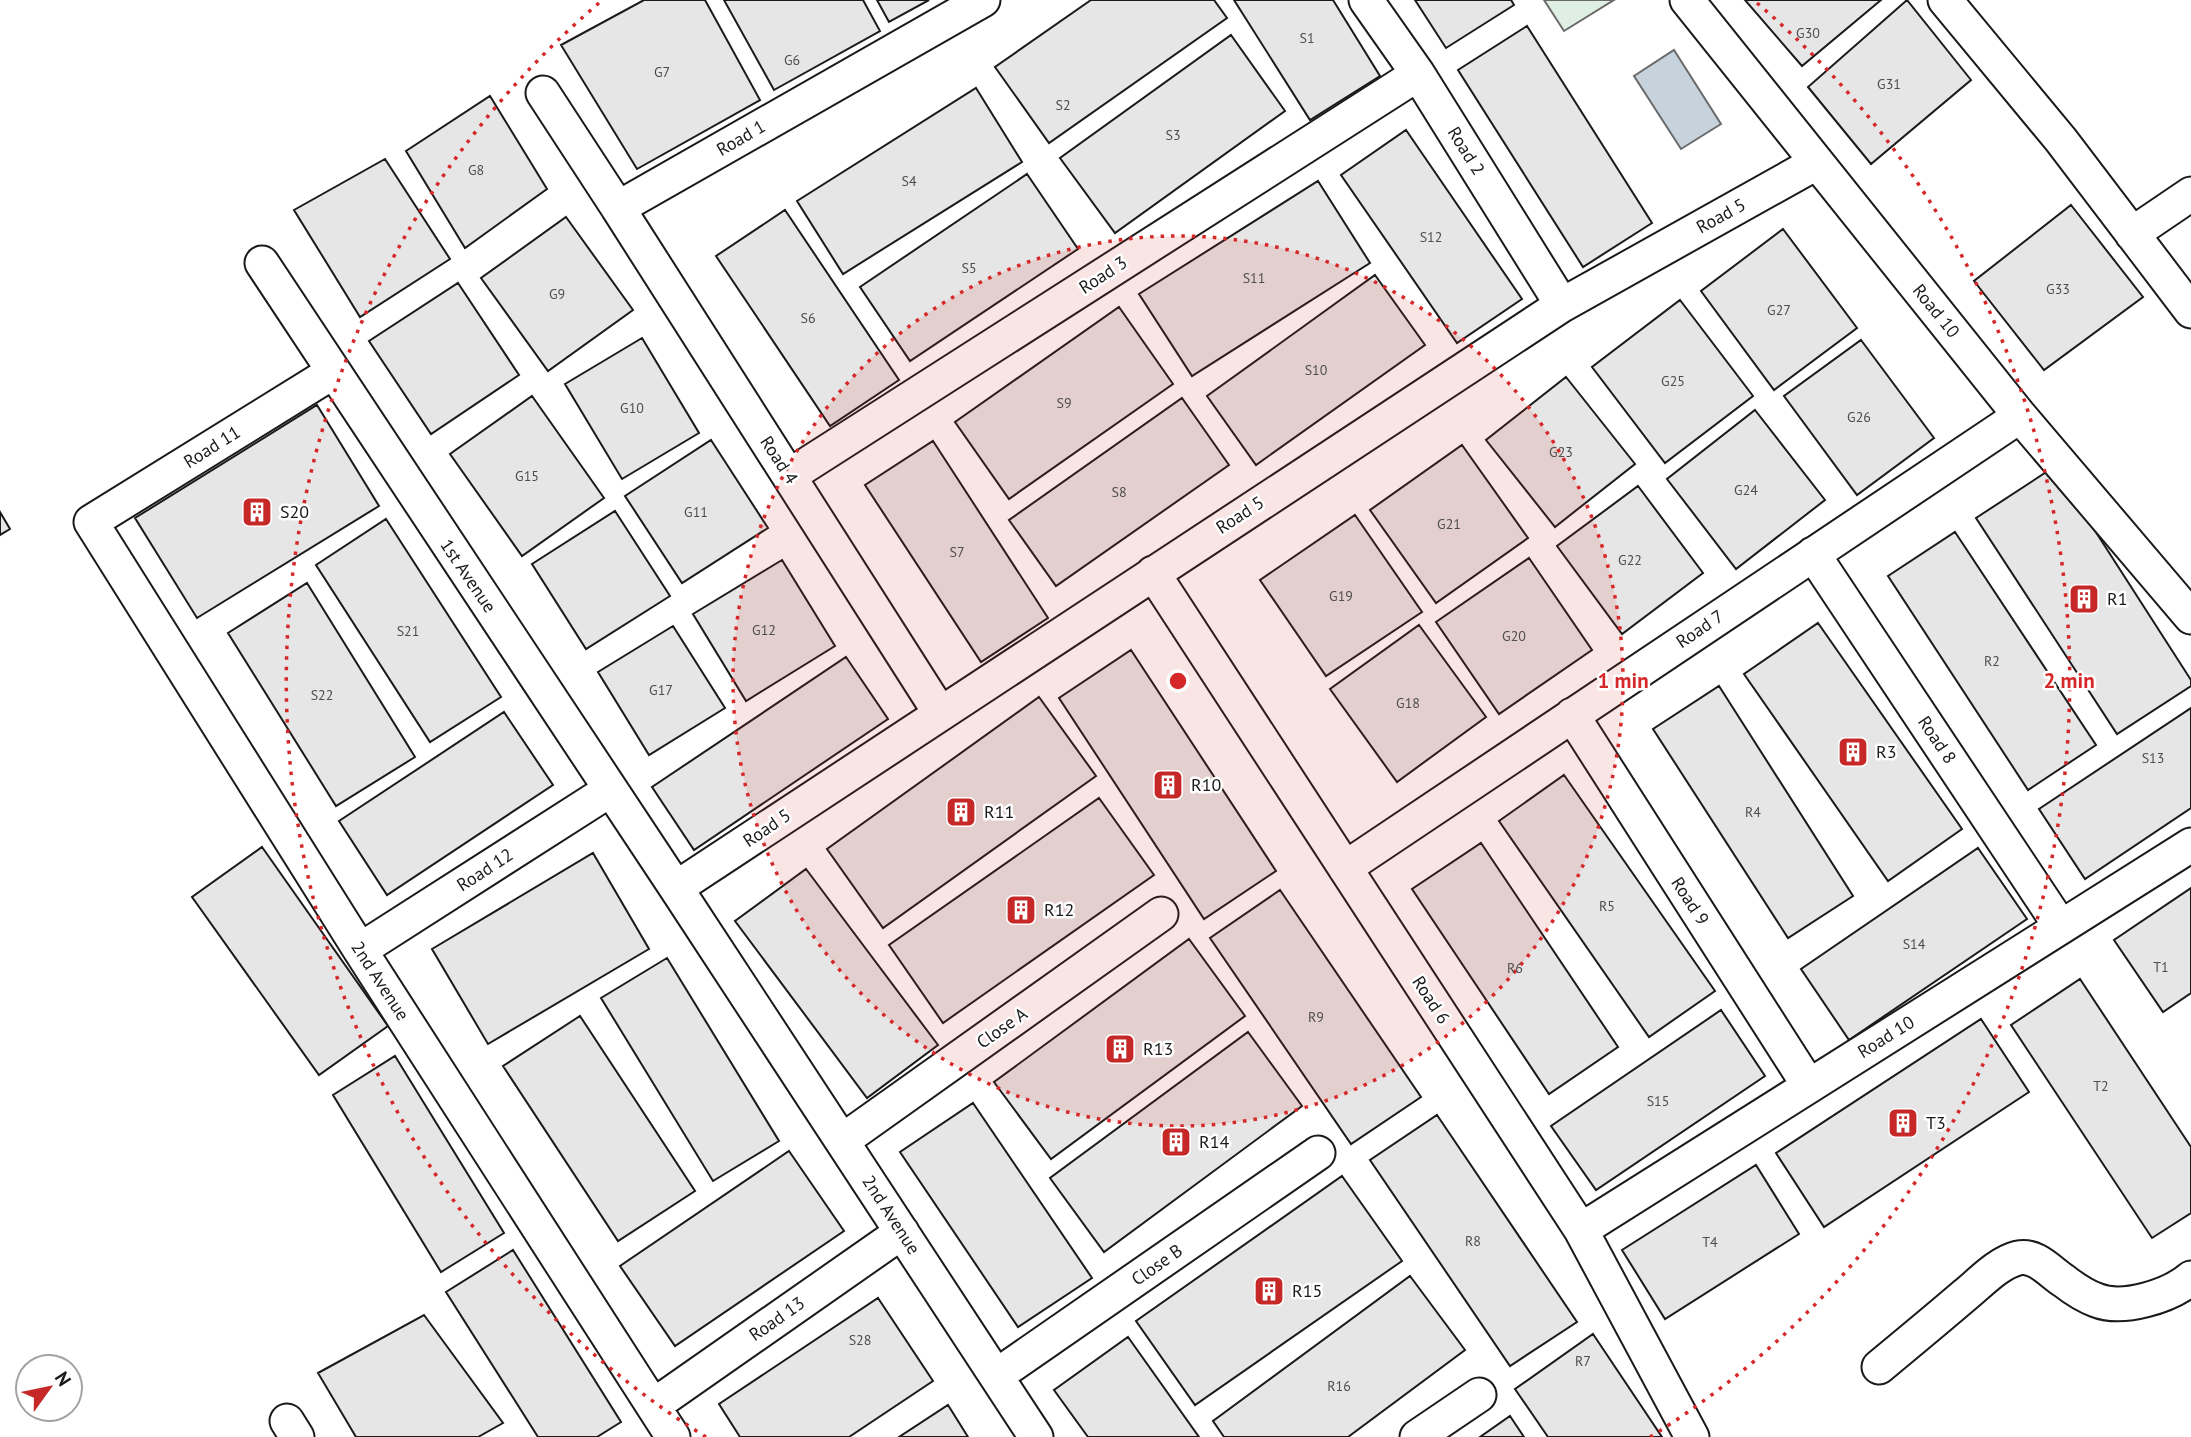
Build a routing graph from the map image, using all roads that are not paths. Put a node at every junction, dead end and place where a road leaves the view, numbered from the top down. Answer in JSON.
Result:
{"nodes":[{"id":1,"x":983,"y":0,"type":"edge"},
{"id":2,"x":1366,"y":0,"type":"edge"},
{"id":3,"x":1687,"y":0,"type":"edge"},
{"id":4,"x":1945,"y":0,"type":"edge"},
{"id":5,"x":1418,"y":74,"type":"junction"},
{"id":6,"x":543,"y":93,"type":"dead end"},
{"id":7,"x":1816,"y":163,"type":"junction"},
{"id":8,"x":2191,"y":194,"type":"edge"},
{"id":9,"x":618,"y":208,"type":"junction"},
{"id":10,"x":2132,"y":234,"type":"junction"},
{"id":11,"x":262,"y":263,"type":"dead end"},
{"id":12,"x":1562,"y":305,"type":"junction"},
{"id":13,"x":2191,"y":311,"type":"edge"},
{"id":14,"x":333,"y":372,"type":"junction"},
{"id":15,"x":2020,"y":416,"type":"junction"},
{"id":16,"x":789,"y":476,"type":"junction"},
{"id":17,"x":90,"y":522,"type":"joint"},
{"id":18,"x":1813,"y":554,"type":"junction"},
{"id":19,"x":1153,"y":573,"type":"junction"},
{"id":20,"x":2191,"y":617,"type":"edge"},
{"id":21,"x":940,"y":713,"type":"junction"},
{"id":22,"x":1572,"y":715,"type":"junction"},
{"id":23,"x":610,"y":790,"type":"junction"},
{"id":24,"x":2191,"y":845,"type":"edge"},
{"id":25,"x":1345,"y":868,"type":"junction"},
{"id":26,"x":676,"y":888,"type":"junction"},
{"id":27,"x":1161,"y":915,"type":"dead end"},
{"id":28,"x":2061,"y":927,"type":"junction"},
{"id":29,"x":360,"y":950,"type":"junction"},
{"id":30,"x":1809,"y":1086,"type":"junction"},
{"id":31,"x":842,"y":1141,"type":"junction"},
{"id":32,"x":1318,"y":1153,"type":"dead end"},
{"id":33,"x":1581,"y":1230,"type":"junction"},
{"id":34,"x":902,"y":1232,"type":"junction"},
{"id":35,"x":2191,"y":1278,"type":"edge"},
{"id":36,"x":1879,"y":1367,"type":"dead end"},
{"id":37,"x":996,"y":1376,"type":"junction"},
{"id":38,"x":1479,"y":1395,"type":"dead end"},
{"id":39,"x":653,"y":1406,"type":"junction"},
{"id":40,"x":673,"y":1437,"type":"edge"},
{"id":41,"x":1036,"y":1437,"type":"edge"},
{"id":42,"x":1417,"y":1437,"type":"edge"},
{"id":43,"x":1692,"y":1437,"type":"edge"}],
"edges":[{"from":1,"to":9,"type":"street","name":"Road 1"},
{"from":2,"to":5,"type":"street","name":"Road 2"},
{"from":3,"to":7,"type":"street","name":"Road 10"},
{"from":4,"to":10,"type":"street"},
{"from":5,"to":12,"type":"street","name":"Road 2"},
{"from":5,"to":16,"type":"street","name":"Road 3"},
{"from":6,"to":9,"type":"street"},
{"from":7,"to":12,"type":"street","name":"Road 5"},
{"from":7,"to":15,"type":"street","name":"Road 10"},
{"from":8,"to":10,"type":"street"},
{"from":9,"to":16,"type":"street","name":"Road 4"},
{"from":10,"to":13,"type":"street"},
{"from":11,"to":14,"type":"street","name":"1st Avenue"},
{"from":12,"to":19,"type":"street","name":"Road 5"},
{"from":14,"to":17,"type":"street","name":"Road 11"},
{"from":14,"to":23,"type":"street","name":"1st Avenue"},
{"from":15,"to":18,"type":"street","name":"Road 7"},
{"from":15,"to":20,"type":"street","name":"Road 10"},
{"from":16,"to":21,"type":"street","name":"Road 4"},
{"from":17,"to":29,"type":"street","name":"2nd Avenue"},
{"from":18,"to":22,"type":"street","name":"Road 7"},
{"from":18,"to":28,"type":"street","name":"Road 8"},
{"from":19,"to":21,"type":"street","name":"Road 5"},
{"from":19,"to":25,"type":"street","name":"Road 6"},
{"from":21,"to":26,"type":"street","name":"Road 5"},
{"from":22,"to":25,"type":"street","name":"Road 7"},
{"from":22,"to":30,"type":"street","name":"Road 9"},
{"from":23,"to":26,"type":"street","name":"1st Avenue"},
{"from":23,"to":29,"type":"street","name":"Road 12"},
{"from":24,"to":28,"type":"street","name":"Road 10"},
{"from":25,"to":33,"type":"street","name":"Road 6"},
{"from":26,"to":31,"type":"street","name":"2nd Avenue"},
{"from":27,"to":31,"type":"street","name":"Close A"},
{"from":28,"to":30,"type":"street","name":"Road 10"},
{"from":29,"to":39,"type":"street","name":"2nd Avenue"},
{"from":30,"to":33,"type":"street","name":"Road 10"},
{"from":31,"to":34,"type":"street","name":"2nd Avenue"},
{"from":32,"to":37,"type":"street","name":"Close B"},
{"from":33,"to":43,"type":"street","name":"Road 6"},
{"from":34,"to":37,"type":"street","name":"2nd Avenue"},
{"from":34,"to":39,"type":"street","name":"Road 13"},
{"from":35,"to":36,"type":"street"},
{"from":37,"to":41,"type":"street","name":"2nd Avenue"},
{"from":38,"to":42,"type":"street"},
{"from":39,"to":40,"type":"street","name":"2nd Avenue"}]}
